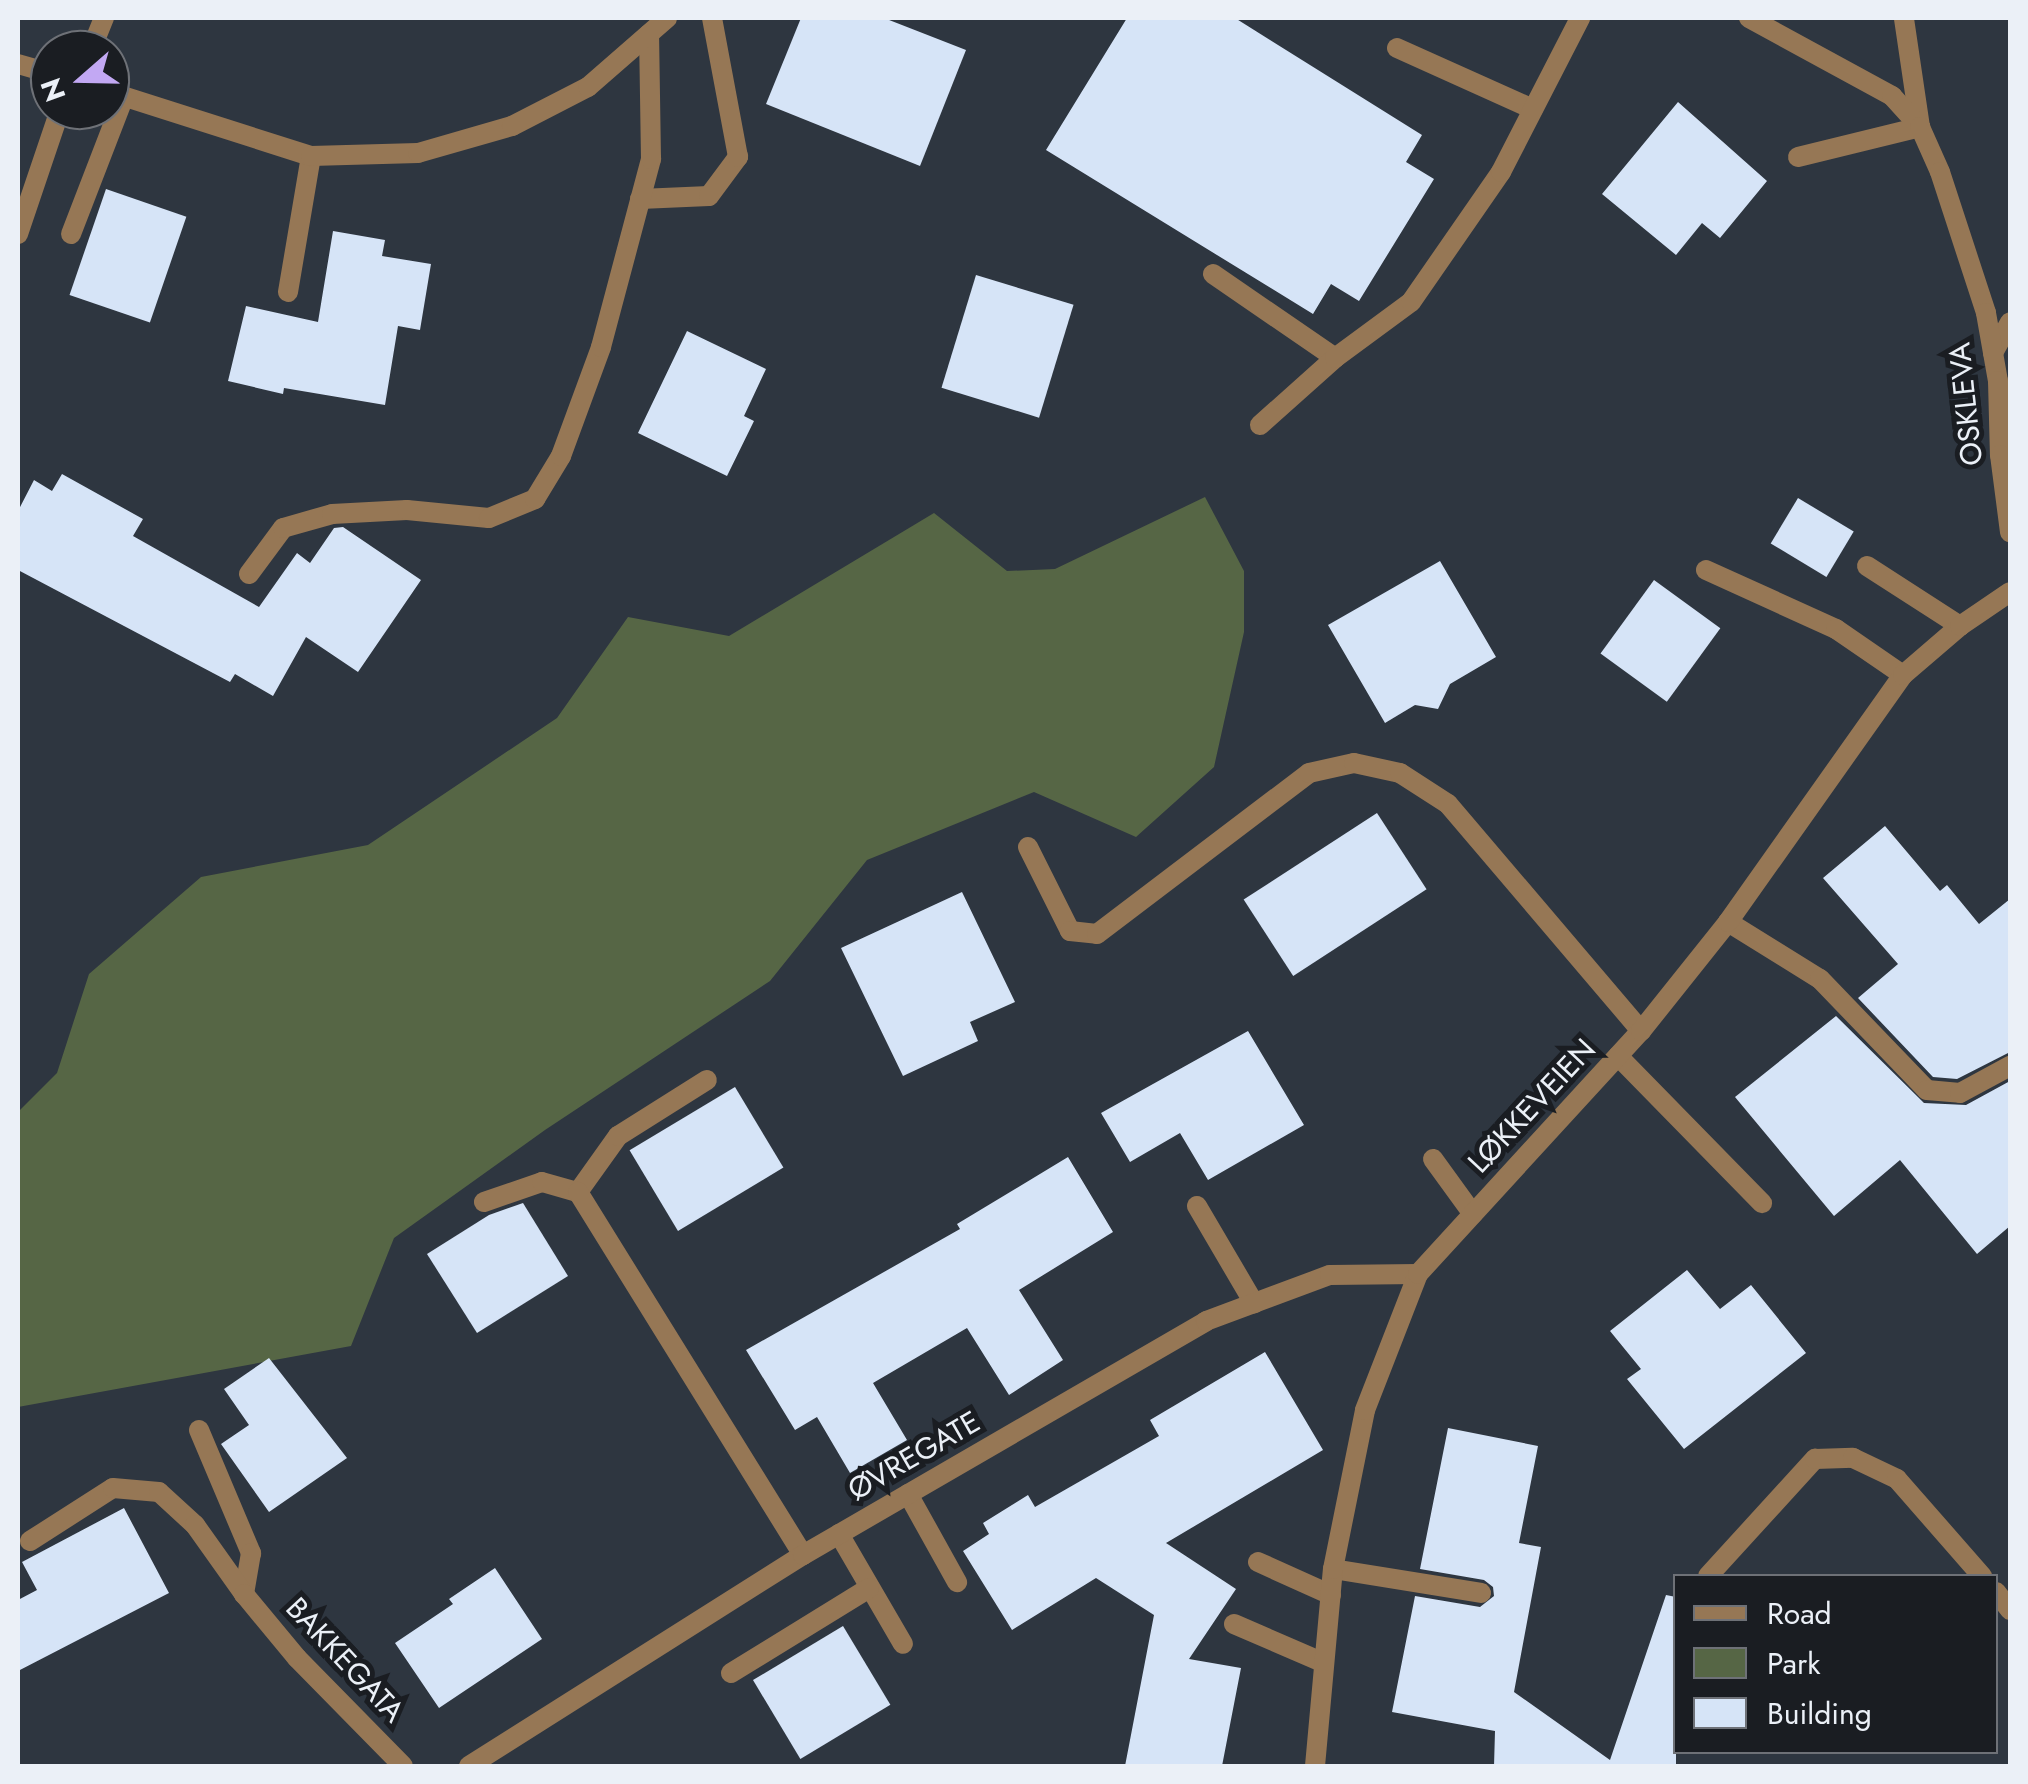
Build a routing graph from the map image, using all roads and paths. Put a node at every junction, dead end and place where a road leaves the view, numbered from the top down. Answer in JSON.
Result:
{"nodes":[{"id":1,"x":666,"y":18,"type":"edge"},
{"id":2,"x":712,"y":18,"type":"edge"},
{"id":3,"x":1580,"y":18,"type":"edge"},
{"id":4,"x":1749,"y":18,"type":"edge"},
{"id":5,"x":1904,"y":18,"type":"edge"},
{"id":6,"x":649,"y":34,"type":"junction"},
{"id":7,"x":1397,"y":48,"type":"dead end"},
{"id":8,"x":130,"y":98,"type":"edge"},
{"id":9,"x":1533,"y":109,"type":"junction"},
{"id":10,"x":1920,"y":127,"type":"junction"},
{"id":11,"x":53,"y":130,"type":"edge"},
{"id":12,"x":105,"y":130,"type":"edge"},
{"id":13,"x":311,"y":156,"type":"junction"},
{"id":14,"x":1798,"y":157,"type":"dead end"},
{"id":15,"x":640,"y":198,"type":"junction"},
{"id":16,"x":18,"y":234,"type":"edge"},
{"id":17,"x":71,"y":234,"type":"dead end"},
{"id":18,"x":1213,"y":274,"type":"dead end"},
{"id":19,"x":288,"y":292,"type":"dead end"},
{"id":20,"x":2010,"y":322,"type":"edge"},
{"id":21,"x":1993,"y":353,"type":"junction"},
{"id":22,"x":1335,"y":358,"type":"junction"},
{"id":23,"x":1260,"y":425,"type":"dead end"},
{"id":24,"x":2010,"y":532,"type":"edge"},
{"id":25,"x":1867,"y":566,"type":"dead end"},
{"id":26,"x":1706,"y":570,"type":"dead end"},
{"id":27,"x":249,"y":574,"type":"dead end"},
{"id":28,"x":2010,"y":592,"type":"edge"},
{"id":29,"x":1960,"y":626,"type":"junction"},
{"id":30,"x":1903,"y":675,"type":"junction"},
{"id":31,"x":1028,"y":848,"type":"dead end"},
{"id":32,"x":1728,"y":922,"type":"junction"},
{"id":33,"x":1642,"y":1031,"type":"junction"},
{"id":34,"x":1618,"y":1056,"type":"junction"},
{"id":35,"x":2010,"y":1066,"type":"edge"},
{"id":36,"x":708,"y":1080,"type":"dead end"},
{"id":37,"x":1433,"y":1159,"type":"dead end"},
{"id":38,"x":578,"y":1192,"type":"junction"},
{"id":39,"x":484,"y":1202,"type":"dead end"},
{"id":40,"x":1762,"y":1203,"type":"dead end"},
{"id":41,"x":1197,"y":1206,"type":"dead end"},
{"id":42,"x":1473,"y":1214,"type":"junction"},
{"id":43,"x":1418,"y":1274,"type":"junction"},
{"id":44,"x":1254,"y":1303,"type":"junction"},
{"id":45,"x":199,"y":1430,"type":"dead end"},
{"id":46,"x":908,"y":1494,"type":"junction"},
{"id":47,"x":839,"y":1534,"type":"junction"},
{"id":48,"x":30,"y":1541,"type":"dead end"},
{"id":49,"x":803,"y":1556,"type":"junction"},
{"id":50,"x":1258,"y":1562,"type":"dead end"},
{"id":51,"x":1333,"y":1569,"type":"junction"},
{"id":52,"x":1710,"y":1574,"type":"edge"},
{"id":53,"x":1980,"y":1574,"type":"edge"},
{"id":54,"x":958,"y":1582,"type":"dead end"},
{"id":55,"x":870,"y":1588,"type":"junction"},
{"id":56,"x":1481,"y":1592,"type":"dead end"},
{"id":57,"x":244,"y":1594,"type":"junction"},
{"id":58,"x":1331,"y":1596,"type":"junction"},
{"id":59,"x":1234,"y":1624,"type":"dead end"},
{"id":60,"x":903,"y":1644,"type":"dead end"},
{"id":61,"x":1324,"y":1664,"type":"junction"},
{"id":62,"x":731,"y":1674,"type":"dead end"},
{"id":63,"x":399,"y":1765,"type":"edge"},
{"id":64,"x":469,"y":1766,"type":"edge"},
{"id":65,"x":1314,"y":1766,"type":"edge"}],
"edges":[{"from":1,"to":6,"type":"street"},
{"from":2,"to":15,"type":"street"},
{"from":3,"to":9,"type":"street"},
{"from":4,"to":10,"type":"street","name":"OSKLEVA"},
{"from":5,"to":10,"type":"street"},
{"from":6,"to":13,"type":"street"},
{"from":6,"to":15,"type":"street"},
{"from":7,"to":9,"type":"street"},
{"from":8,"to":13,"type":"street"},
{"from":9,"to":22,"type":"street"},
{"from":10,"to":14,"type":"street"},
{"from":10,"to":21,"type":"street","name":"OSKLEVA"},
{"from":11,"to":16,"type":"street"},
{"from":12,"to":17,"type":"street"},
{"from":13,"to":19,"type":"street"},
{"from":15,"to":27,"type":"street"},
{"from":18,"to":22,"type":"street"},
{"from":20,"to":21,"type":"street"},
{"from":21,"to":24,"type":"street","name":"OSKLEVA"},
{"from":22,"to":23,"type":"street"},
{"from":25,"to":29,"type":"street"},
{"from":26,"to":30,"type":"street"},
{"from":28,"to":29,"type":"street","name":"LØKKEVEIEN"},
{"from":29,"to":30,"type":"street","name":"LØKKEVEIEN"},
{"from":30,"to":32,"type":"street","name":"LØKKEVEIEN"},
{"from":31,"to":33,"type":"street"},
{"from":32,"to":33,"type":"street","name":"LØKKEVEIEN"},
{"from":32,"to":35,"type":"street"},
{"from":33,"to":34,"type":"street","name":"LØKKEVEIEN"},
{"from":34,"to":40,"type":"street"},
{"from":34,"to":42,"type":"street","name":"LØKKEVEIEN"},
{"from":36,"to":38,"type":"street"},
{"from":37,"to":42,"type":"street"},
{"from":38,"to":39,"type":"street"},
{"from":38,"to":49,"type":"street"},
{"from":41,"to":44,"type":"street"},
{"from":42,"to":43,"type":"street","name":"LØKKEVEIEN"},
{"from":43,"to":44,"type":"street","name":"ØVREGATE"},
{"from":43,"to":51,"type":"street","name":"LØKKEVEIEN"},
{"from":44,"to":46,"type":"street","name":"ØVREGATE"},
{"from":45,"to":57,"type":"street"},
{"from":46,"to":47,"type":"street","name":"ØVREGATE"},
{"from":46,"to":54,"type":"street"},
{"from":47,"to":49,"type":"street","name":"ØVREGATE"},
{"from":47,"to":55,"type":"street"},
{"from":48,"to":57,"type":"street","name":"BAKKEGATA"},
{"from":49,"to":64,"type":"street","name":"ØVREGATE"},
{"from":50,"to":58,"type":"street"},
{"from":51,"to":56,"type":"street"},
{"from":51,"to":58,"type":"street","name":"LØKKEVEIEN"},
{"from":52,"to":53,"type":"street"},
{"from":55,"to":60,"type":"street"},
{"from":55,"to":62,"type":"street"},
{"from":57,"to":63,"type":"street","name":"BAKKEGATA"},
{"from":58,"to":61,"type":"street","name":"LØKKEVEIEN"},
{"from":59,"to":61,"type":"street"},
{"from":61,"to":65,"type":"street","name":"LØKKEVEIEN"}]}
